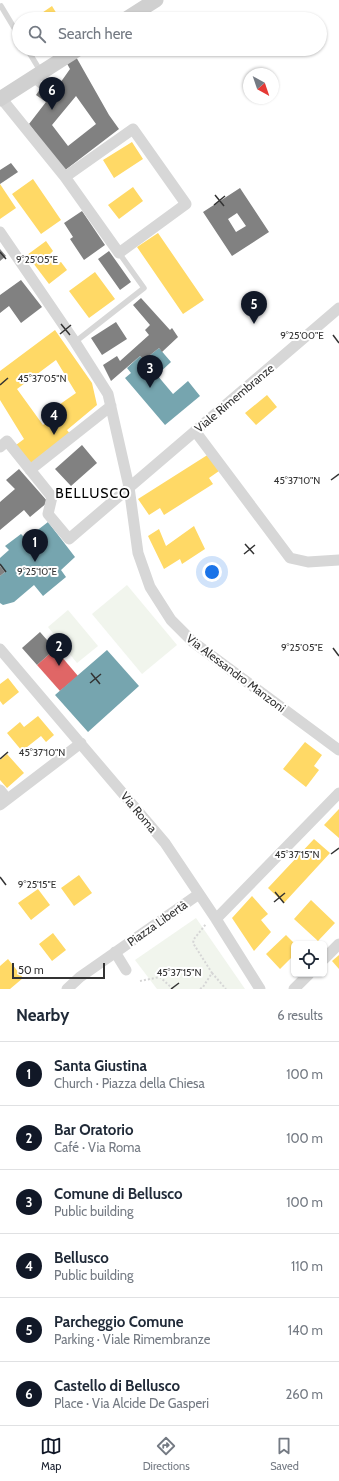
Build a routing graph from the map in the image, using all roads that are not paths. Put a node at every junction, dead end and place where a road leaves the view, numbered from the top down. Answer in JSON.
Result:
{"nodes":[{"id":1,"x":156,"y":0,"type":"edge"},
{"id":2,"x":1,"y":6,"type":"edge"},
{"id":3,"x":137,"y":12,"type":"edge"},
{"id":4,"x":12,"y":24,"type":"edge"},
{"id":5,"x":30,"y":56,"type":"edge"},
{"id":6,"x":69,"y":56,"type":"edge"},
{"id":7,"x":38,"y":79,"type":"junction"},
{"id":8,"x":1,"y":99,"type":"edge"},
{"id":9,"x":65,"y":178,"type":"junction"},
{"id":10,"x":0,"y":232,"type":"edge"},
{"id":11,"x":120,"y":253,"type":"junction"},
{"id":12,"x":339,"y":308,"type":"edge"},
{"id":13,"x":75,"y":342,"type":"junction"},
{"id":14,"x":112,"y":406,"type":"junction"},
{"id":15,"x":195,"y":431,"type":"junction"},
{"id":16,"x":0,"y":447,"type":"edge"},
{"id":17,"x":30,"y":470,"type":"junction"},
{"id":18,"x":129,"y":487,"type":"junction"},
{"id":19,"x":339,"y":560,"type":"edge"},
{"id":20,"x":0,"y":649,"type":"edge"},
{"id":21,"x":81,"y":743,"type":"junction"},
{"id":22,"x":339,"y":750,"type":"edge"},
{"id":23,"x":0,"y":790,"type":"edge"},
{"id":24,"x":339,"y":793,"type":"edge"},
{"id":25,"x":4,"y":802,"type":"edge"},
{"id":26,"x":199,"y":894,"type":"junction"},
{"id":27,"x":211,"y":921,"type":"junction"},
{"id":28,"x":339,"y":944,"type":"edge"},
{"id":29,"x":115,"y":952,"type":"junction"},
{"id":30,"x":327,"y":956,"type":"edge"},
{"id":31,"x":126,"y":970,"type":"dead end"},
{"id":32,"x":306,"y":977,"type":"edge"},
{"id":33,"x":67,"y":989,"type":"edge"},
{"id":34,"x":260,"y":989,"type":"edge"},
{"id":35,"x":294,"y":989,"type":"edge"}],
"edges":[{"from":1,"to":3,"type":"street"},
{"from":2,"to":4,"type":"lane"},
{"from":5,"to":7,"type":"lane"},
{"from":6,"to":7,"type":"street"},
{"from":7,"to":8,"type":"street"},
{"from":8,"to":9,"type":"street"},
{"from":9,"to":11,"type":"street"},
{"from":9,"to":11,"type":"street"},
{"from":10,"to":13,"type":"street","name":"Via Alessandro Manzoni"},
{"from":11,"to":13,"type":"lane"},
{"from":12,"to":15,"type":"street","name":"Viale Rimembranze"},
{"from":13,"to":14,"type":"street","name":"Via Alessandro Manzoni"},
{"from":14,"to":17,"type":"street"},
{"from":14,"to":18,"type":"street","name":"Via Alessandro Manzoni"},
{"from":15,"to":18,"type":"street","name":"Viale Rimembranze"},
{"from":15,"to":19,"type":"street"},
{"from":16,"to":17,"type":"street"},
{"from":17,"to":18,"type":"street","name":"Viale Rimembranze"},
{"from":18,"to":22,"type":"street","name":"Via Alessandro Manzoni"},
{"from":20,"to":21,"type":"street","name":"Via Roma"},
{"from":21,"to":25,"type":"street"},
{"from":21,"to":26,"type":"street","name":"Via Roma"},
{"from":23,"to":25,"type":"street"},
{"from":24,"to":27,"type":"street"},
{"from":26,"to":27,"type":"street","name":"Via Roma"},
{"from":26,"to":29,"type":"street","name":"Piazza Libertà"},
{"from":27,"to":34,"type":"street","name":"Via Roma"},
{"from":28,"to":30,"type":"street"},
{"from":29,"to":31,"type":"street","name":"Piazza Libertà"},
{"from":29,"to":33,"type":"street","name":"Piazza Libertà"},
{"from":32,"to":35,"type":"street"}]}
